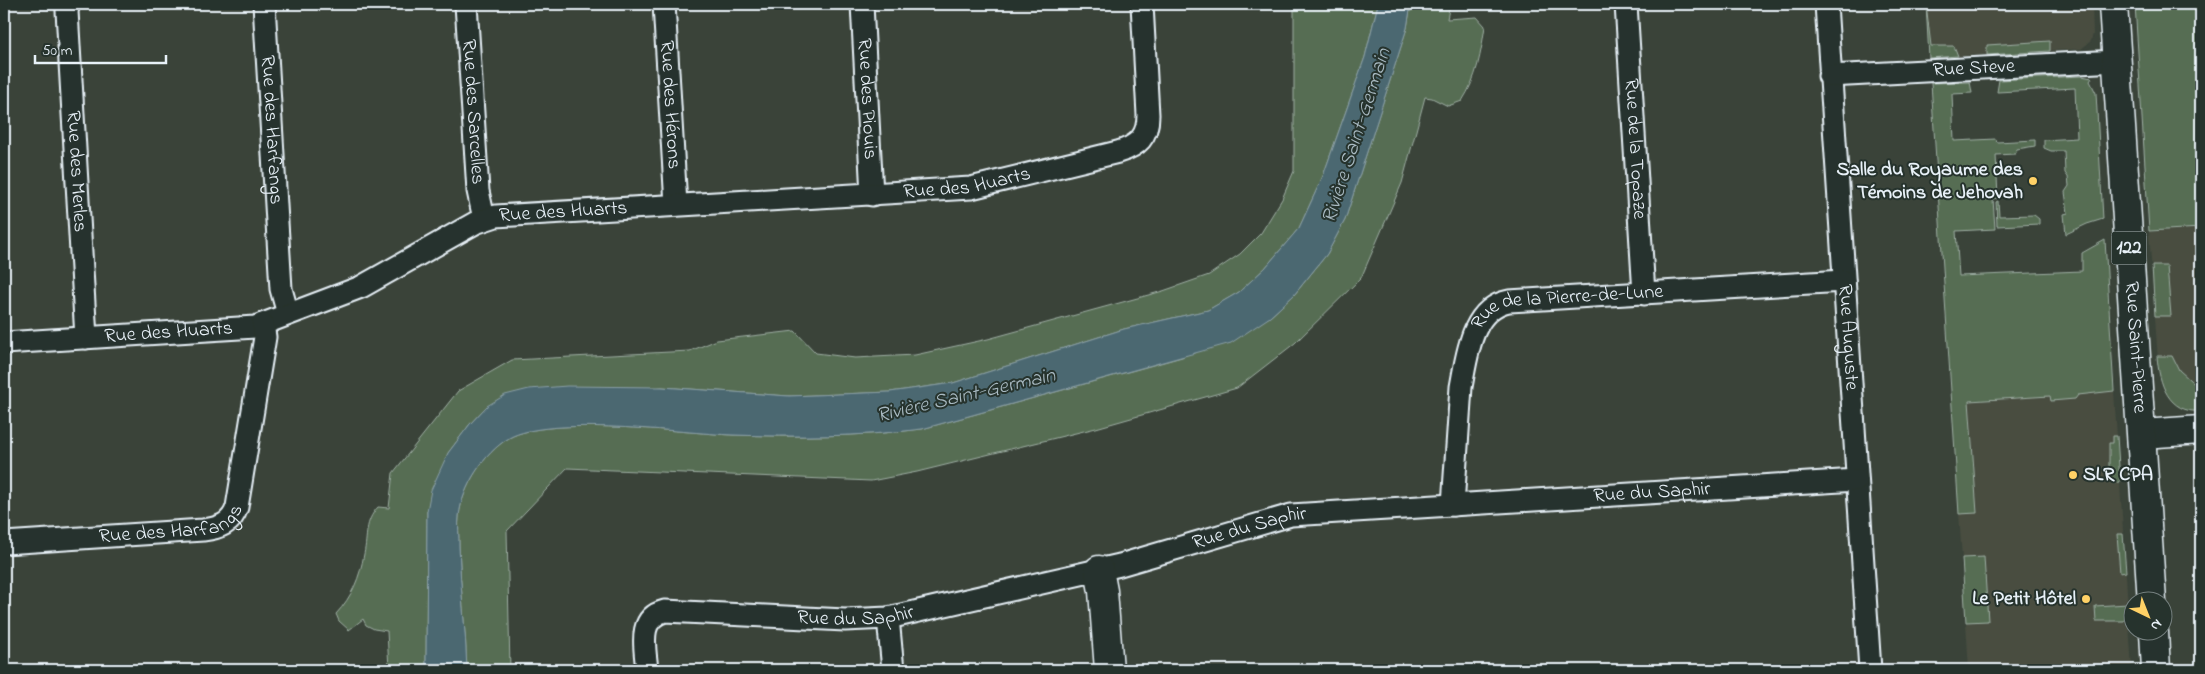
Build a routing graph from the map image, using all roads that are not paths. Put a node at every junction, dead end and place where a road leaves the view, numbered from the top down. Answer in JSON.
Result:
{"nodes":[{"id":1,"x":69,"y":4,"type":"edge"},
{"id":2,"x":264,"y":4,"type":"edge"},
{"id":3,"x":466,"y":4,"type":"edge"},
{"id":4,"x":664,"y":4,"type":"edge"},
{"id":5,"x":862,"y":4,"type":"edge"},
{"id":6,"x":1142,"y":4,"type":"edge"},
{"id":7,"x":1626,"y":4,"type":"edge"},
{"id":8,"x":1826,"y":4,"type":"edge"},
{"id":9,"x":2113,"y":4,"type":"edge"},
{"id":10,"x":2117,"y":61,"type":"junction"},
{"id":11,"x":1829,"y":76,"type":"junction"},
{"id":12,"x":872,"y":194,"type":"junction"},
{"id":13,"x":676,"y":205,"type":"junction"},
{"id":14,"x":484,"y":219,"type":"junction"},
{"id":15,"x":1844,"y":280,"type":"junction"},
{"id":16,"x":1644,"y":294,"type":"junction"},
{"id":17,"x":288,"y":314,"type":"junction"},
{"id":18,"x":263,"y":324,"type":"junction"},
{"id":19,"x":86,"y":338,"type":"junction"},
{"id":20,"x":4,"y":343,"type":"edge"},
{"id":21,"x":2201,"y":430,"type":"edge"},
{"id":22,"x":2142,"y":434,"type":"junction"},
{"id":23,"x":1857,"y":480,"type":"junction"},
{"id":24,"x":1453,"y":505,"type":"junction"},
{"id":25,"x":4,"y":543,"type":"edge"},
{"id":26,"x":1099,"y":570,"type":"junction"},
{"id":27,"x":2151,"y":592,"type":"edge"},
{"id":28,"x":888,"y":618,"type":"junction"},
{"id":29,"x":2155,"y":642,"type":"edge"},
{"id":30,"x":646,"y":670,"type":"edge"},
{"id":31,"x":892,"y":670,"type":"edge"},
{"id":32,"x":1109,"y":670,"type":"edge"},
{"id":33,"x":1870,"y":670,"type":"edge"},
{"id":34,"x":2156,"y":670,"type":"edge"}],
"edges":[{"from":1,"to":19,"type":"street","name":"Rue des Merles"},
{"from":2,"to":17,"type":"street","name":"Rue des Harfangs"},
{"from":3,"to":14,"type":"street","name":"Rue des Sarcelles"},
{"from":4,"to":13,"type":"street","name":"Rue des Hérons"},
{"from":5,"to":12,"type":"street","name":"Rue des Piouis"},
{"from":6,"to":12,"type":"street","name":"Rue des Huarts"},
{"from":7,"to":16,"type":"street","name":"Rue de la Topaze"},
{"from":8,"to":11,"type":"street","name":"Rue Auguste"},
{"from":9,"to":10,"type":"main road","name":"Rue Saint-Pierre","number":"122"},
{"from":10,"to":11,"type":"street","name":"Rue Steve"},
{"from":10,"to":22,"type":"main road","name":"Rue Saint-Pierre","number":"122"},
{"from":11,"to":15,"type":"street","name":"Rue Auguste"},
{"from":12,"to":13,"type":"street","name":"Rue des Huarts"},
{"from":13,"to":14,"type":"street","name":"Rue des Huarts"},
{"from":14,"to":17,"type":"street","name":"Rue des Huarts"},
{"from":15,"to":16,"type":"street","name":"Rue de la Pierre-de-Lune"},
{"from":15,"to":23,"type":"street","name":"Rue Auguste"},
{"from":16,"to":24,"type":"street","name":"Rue de la Pierre-de-Lune"},
{"from":17,"to":18,"type":"street","name":"Rue des Huarts"},
{"from":18,"to":19,"type":"street","name":"Rue des Huarts"},
{"from":18,"to":25,"type":"street","name":"Rue des Harfangs"},
{"from":19,"to":20,"type":"street","name":"Rue des Huarts"},
{"from":21,"to":22,"type":"main road"},
{"from":22,"to":27,"type":"main road","name":"Rue Saint-Pierre","number":"122"},
{"from":23,"to":24,"type":"street","name":"Rue du Saphir"},
{"from":23,"to":33,"type":"street","name":"Rue Auguste"},
{"from":24,"to":26,"type":"street","name":"Rue du Saphir"},
{"from":26,"to":28,"type":"street","name":"Rue du Saphir"},
{"from":26,"to":32,"type":"main road"},
{"from":28,"to":30,"type":"street","name":"Rue du Saphir"},
{"from":28,"to":31,"type":"street"},
{"from":29,"to":34,"type":"main road"}]}
